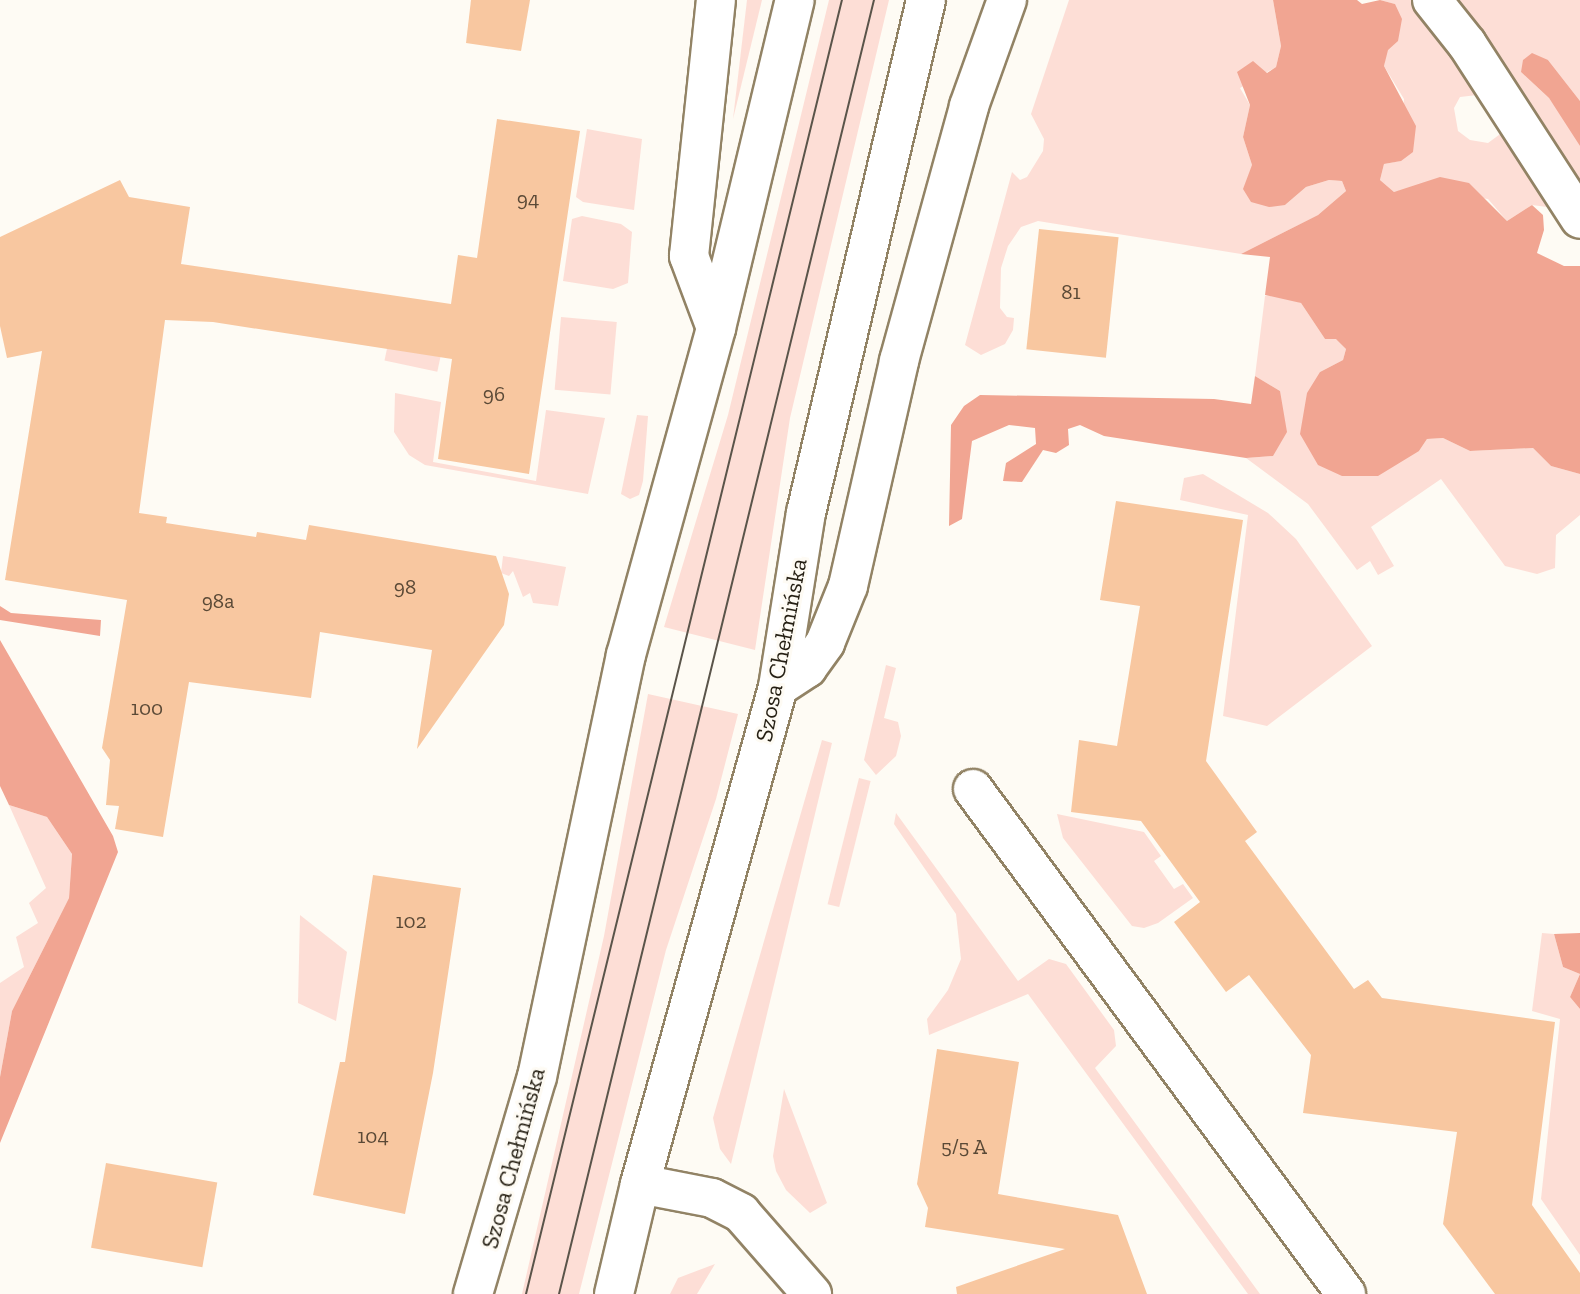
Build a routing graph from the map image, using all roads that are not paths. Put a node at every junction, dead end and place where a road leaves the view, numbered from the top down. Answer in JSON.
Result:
{"nodes":[{"id":1,"x":716,"y":0,"type":"edge"},
{"id":2,"x":795,"y":0,"type":"edge"},
{"id":3,"x":926,"y":0,"type":"edge"},
{"id":4,"x":1007,"y":0,"type":"edge"},
{"id":5,"x":1433,"y":0,"type":"edge"},
{"id":6,"x":1580,"y":219,"type":"edge"},
{"id":7,"x":716,"y":328,"type":"junction"},
{"id":8,"x":778,"y":687,"type":"junction"},
{"id":9,"x":973,"y":789,"type":"dead end"},
{"id":10,"x":640,"y":1184,"type":"junction"},
{"id":11,"x":473,"y":1294,"type":"edge"},
{"id":12,"x":614,"y":1294,"type":"edge"},
{"id":13,"x":812,"y":1294,"type":"edge"},
{"id":14,"x":1346,"y":1294,"type":"edge"}],
"edges":[{"from":1,"to":7,"type":"main road"},
{"from":2,"to":7,"type":"main road","name":"Szosa Chełmińska"},
{"from":3,"to":8,"type":"main road","name":"Szosa Chełmińska"},
{"from":4,"to":8,"type":"main road"},
{"from":5,"to":6,"type":"main road"},
{"from":7,"to":11,"type":"main road","name":"Szosa Chełmińska"},
{"from":8,"to":10,"type":"main road","name":"Szosa Chełmińska"},
{"from":9,"to":14,"type":"main road"},
{"from":10,"to":12,"type":"main road","name":"Szosa Chełmińska"},
{"from":10,"to":13,"type":"main road"}]}
